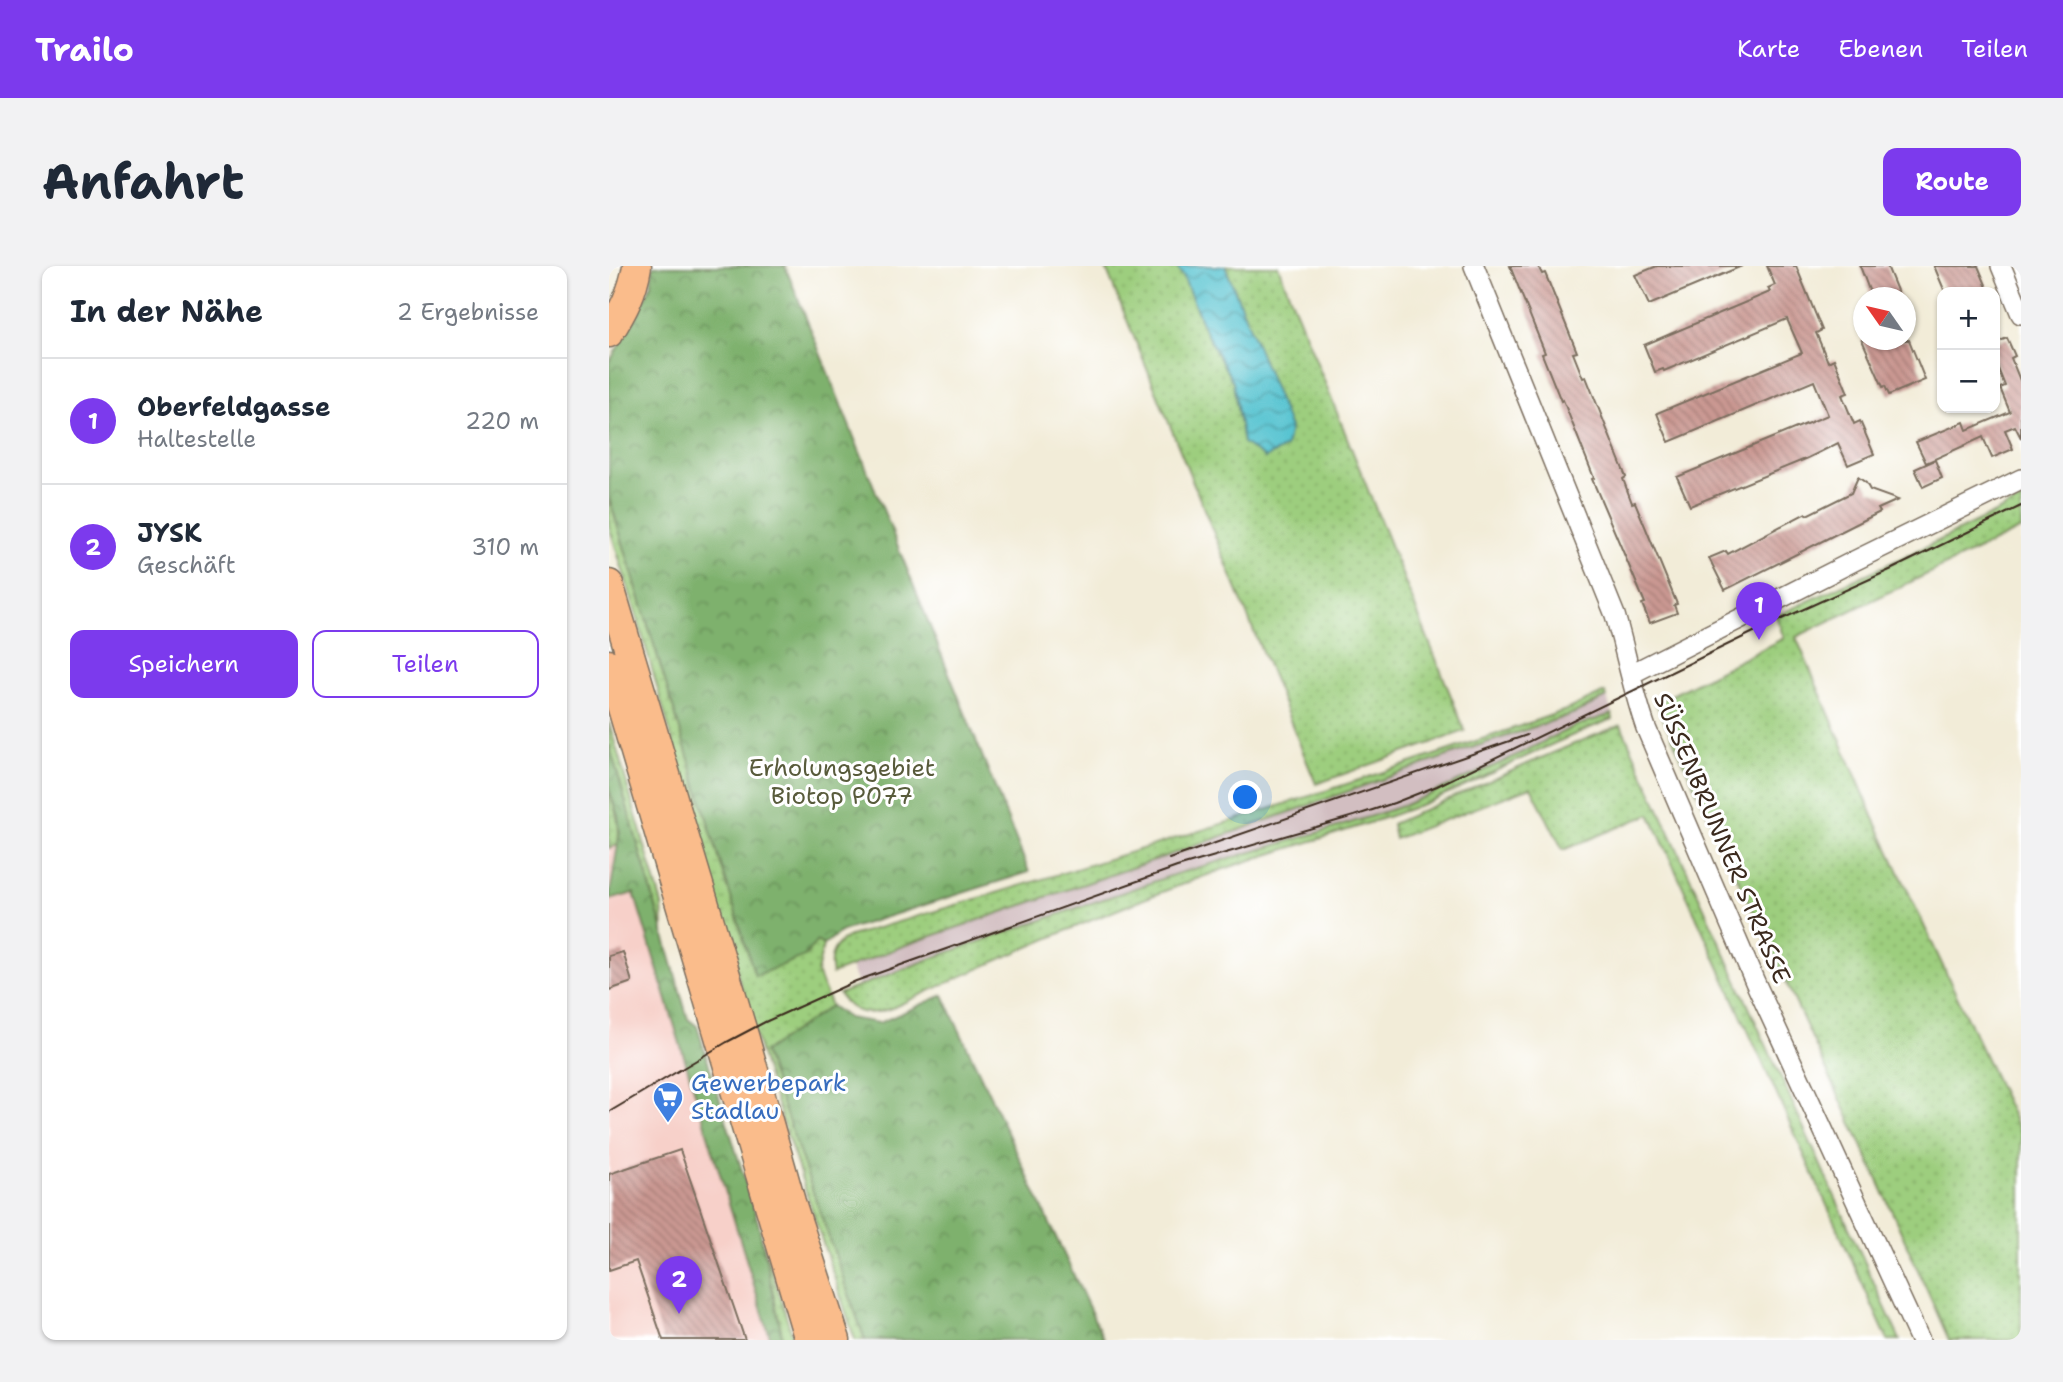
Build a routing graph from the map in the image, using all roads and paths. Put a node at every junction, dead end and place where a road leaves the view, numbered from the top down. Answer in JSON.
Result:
{"nodes":[{"id":1,"x":624,"y":266,"type":"edge"},
{"id":2,"x":637,"y":266,"type":"edge"},
{"id":3,"x":1474,"y":266,"type":"edge"},
{"id":4,"x":2001,"y":266,"type":"edge"},
{"id":5,"x":609,"y":290,"type":"edge"},
{"id":6,"x":2021,"y":314,"type":"edge"},
{"id":7,"x":609,"y":333,"type":"edge"},
{"id":8,"x":2021,"y":479,"type":"edge"},
{"id":9,"x":609,"y":584,"type":"edge"},
{"id":10,"x":609,"y":664,"type":"edge"},
{"id":11,"x":1631,"y":674,"type":"junction"},
{"id":12,"x":809,"y":1340,"type":"edge"},
{"id":13,"x":836,"y":1340,"type":"edge"},
{"id":14,"x":1920,"y":1340,"type":"edge"}],
"edges":[{"from":1,"to":5,"type":"highway"},
{"from":2,"to":7,"type":"highway"},
{"from":3,"to":11,"type":"street","name":"SÜSSENBRUNNER STRASSE"},
{"from":4,"to":6,"type":"street"},
{"from":8,"to":11,"type":"street"},
{"from":9,"to":13,"type":"highway"},
{"from":10,"to":12,"type":"highway"},
{"from":11,"to":14,"type":"street","name":"SÜSSENBRUNNER STRASSE"}]}
